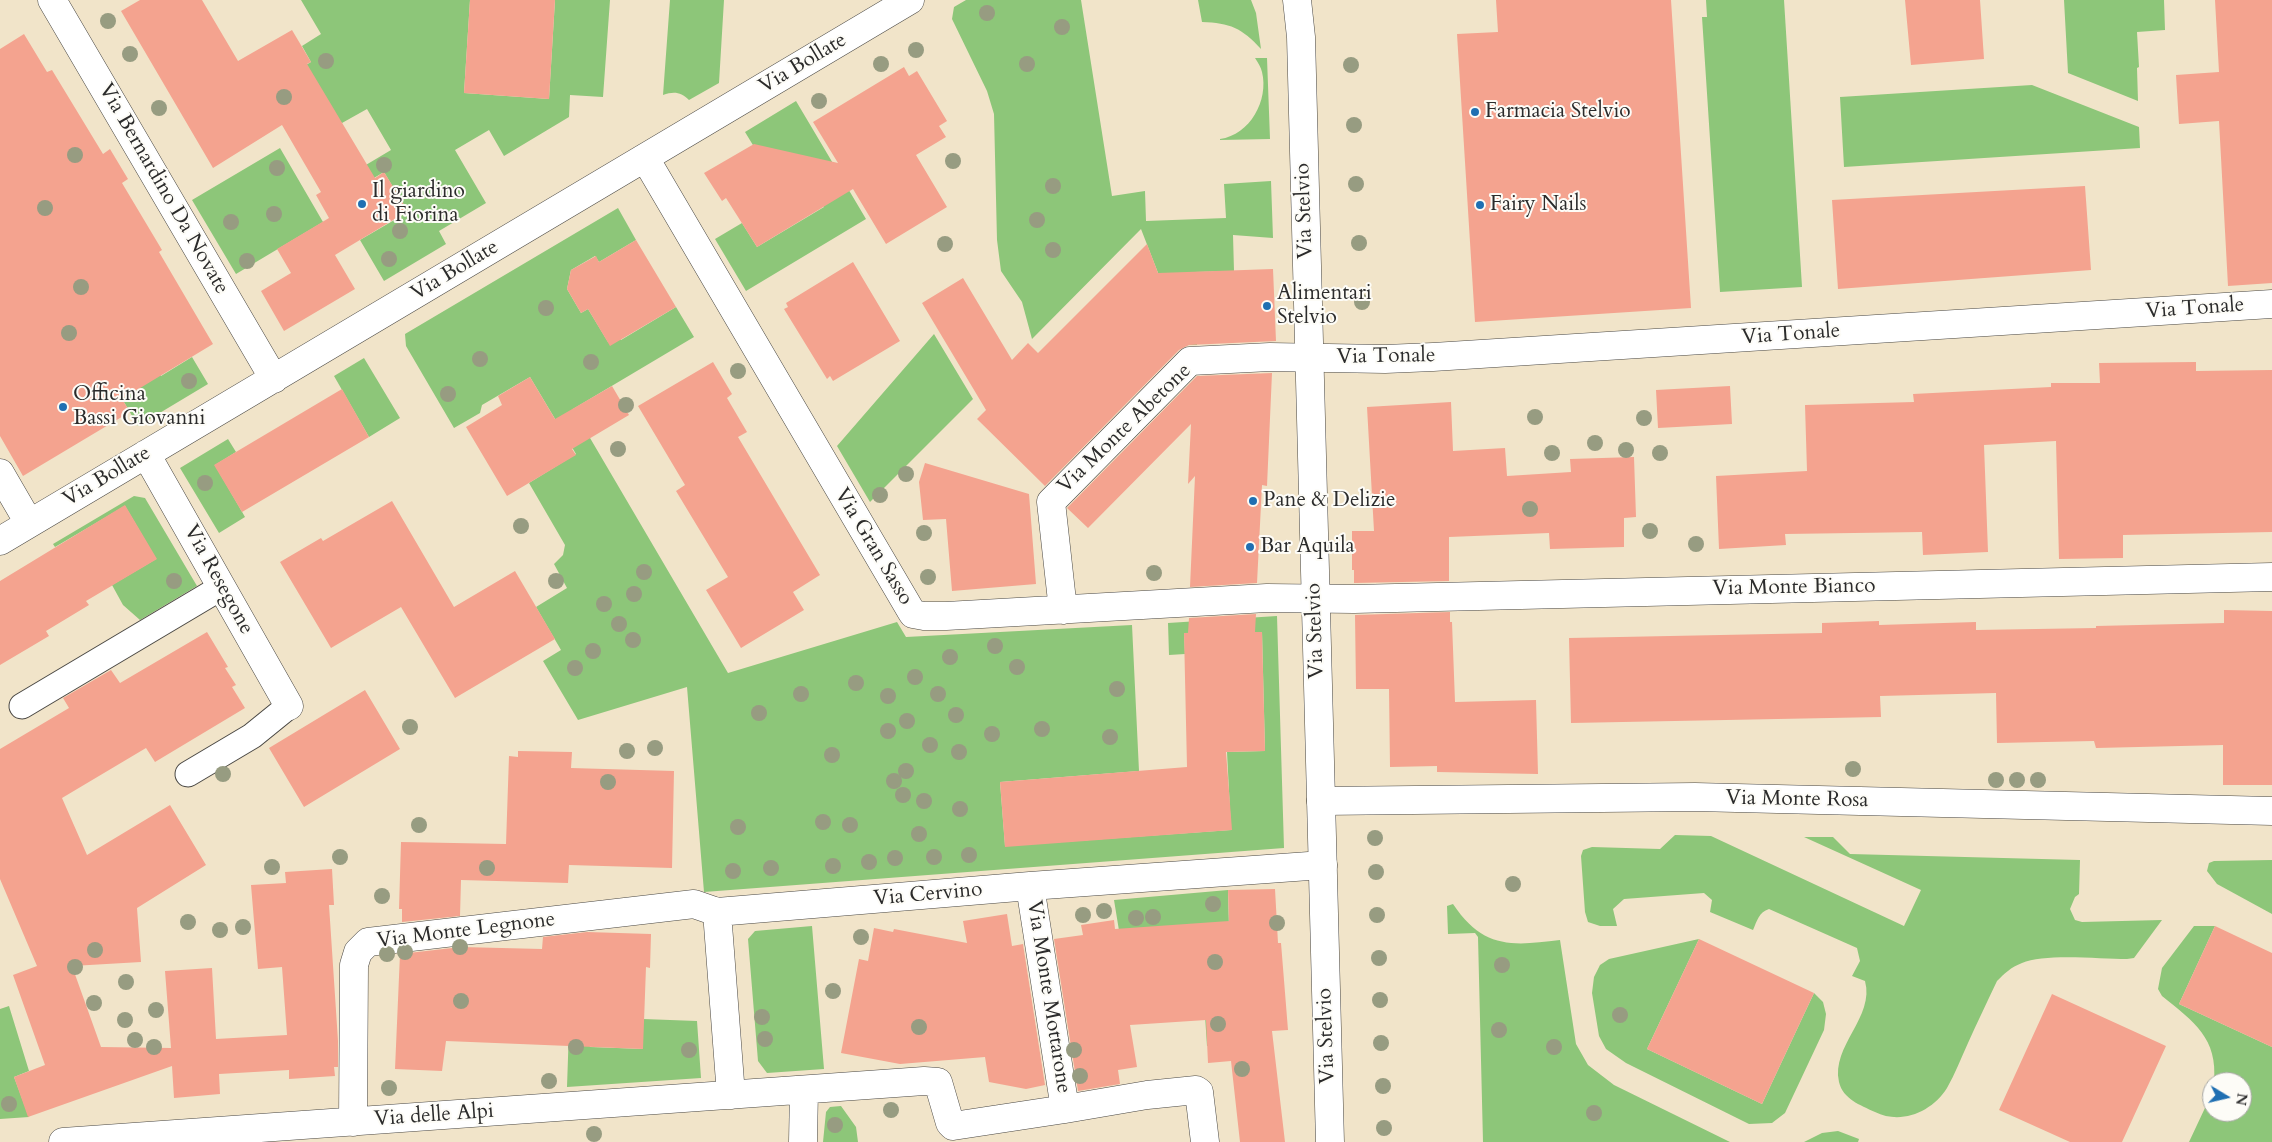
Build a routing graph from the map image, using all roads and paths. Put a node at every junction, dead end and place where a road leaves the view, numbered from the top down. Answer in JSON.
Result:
{"nodes":[{"id":1,"x":52,"y":0,"type":"edge"},
{"id":2,"x":910,"y":0,"type":"edge"},
{"id":3,"x":1297,"y":0,"type":"edge"},
{"id":4,"x":645,"y":158,"type":"junction"},
{"id":5,"x":2272,"y":304,"type":"edge"},
{"id":6,"x":1309,"y":358,"type":"junction"},
{"id":7,"x":274,"y":379,"type":"junction"},
{"id":8,"x":146,"y":454,"type":"junction"},
{"id":9,"x":0,"y":473,"type":"edge"},
{"id":10,"x":30,"y":523,"type":"junction"},
{"id":11,"x":0,"y":541,"type":"edge"},
{"id":12,"x":2272,"y":577,"type":"edge"},
{"id":13,"x":222,"y":587,"type":"junction"},
{"id":14,"x":1316,"y":599,"type":"junction"},
{"id":15,"x":1063,"y":610,"type":"junction"},
{"id":16,"x":22,"y":706,"type":"dead end"},
{"id":17,"x":289,"y":706,"type":"joint"},
{"id":18,"x":188,"y":774,"type":"dead end"},
{"id":19,"x":1321,"y":801,"type":"junction"},
{"id":20,"x":2272,"y":811,"type":"edge"},
{"id":21,"x":1323,"y":865,"type":"junction"},
{"id":22,"x":1030,"y":886,"type":"junction"},
{"id":23,"x":717,"y":912,"type":"junction"},
{"id":24,"x":804,"y":1090,"type":"junction"},
{"id":25,"x":731,"y":1095,"type":"junction"},
{"id":26,"x":1065,"y":1109,"type":"junction"},
{"id":27,"x":353,"y":1122,"type":"junction"},
{"id":28,"x":62,"y":1142,"type":"edge"},
{"id":29,"x":803,"y":1142,"type":"edge"},
{"id":30,"x":1205,"y":1142,"type":"edge"},
{"id":31,"x":1330,"y":1142,"type":"edge"}],
"edges":[{"from":1,"to":7,"type":"street","name":"Via Bernardino Da Novate"},
{"from":2,"to":4,"type":"street","name":"Via Bollate"},
{"from":3,"to":6,"type":"street","name":"Via Stelvio"},
{"from":4,"to":7,"type":"street","name":"Via Bollate"},
{"from":4,"to":15,"type":"street","name":"Via Gran Sasso"},
{"from":5,"to":6,"type":"street","name":"Via Tonale"},
{"from":6,"to":14,"type":"street","name":"Via Stelvio"},
{"from":6,"to":15,"type":"street","name":"Via Monte Abetone"},
{"from":7,"to":8,"type":"street","name":"Via Bollate"},
{"from":8,"to":10,"type":"street","name":"Via Bollate"},
{"from":8,"to":13,"type":"street","name":"Via Resegone"},
{"from":9,"to":10,"type":"street"},
{"from":10,"to":11,"type":"street","name":"Via Bollate"},
{"from":12,"to":14,"type":"street","name":"Via Monte Bianco"},
{"from":13,"to":16,"type":"lane"},
{"from":13,"to":17,"type":"street","name":"Via Resegone"},
{"from":14,"to":15,"type":"street","name":"Via Gran Sasso"},
{"from":14,"to":19,"type":"street","name":"Via Stelvio"},
{"from":17,"to":18,"type":"lane"},
{"from":19,"to":20,"type":"street","name":"Via Monte Rosa"},
{"from":19,"to":21,"type":"street","name":"Via Stelvio"},
{"from":21,"to":22,"type":"street","name":"Via Cervino"},
{"from":21,"to":31,"type":"street","name":"Via Stelvio"},
{"from":22,"to":23,"type":"street","name":"Via Cervino"},
{"from":22,"to":26,"type":"street","name":"Via Monte Mottarone"},
{"from":23,"to":25,"type":"street"},
{"from":23,"to":27,"type":"street","name":"Via Monte Legnone"},
{"from":24,"to":25,"type":"street","name":"Via delle Alpi"},
{"from":24,"to":26,"type":"street","name":"Via Monte Mottarone"},
{"from":24,"to":29,"type":"street"},
{"from":25,"to":27,"type":"street","name":"Via delle Alpi"},
{"from":26,"to":30,"type":"street","name":"Via Monte Mottarone"},
{"from":27,"to":28,"type":"street","name":"Via delle Alpi"}]}
